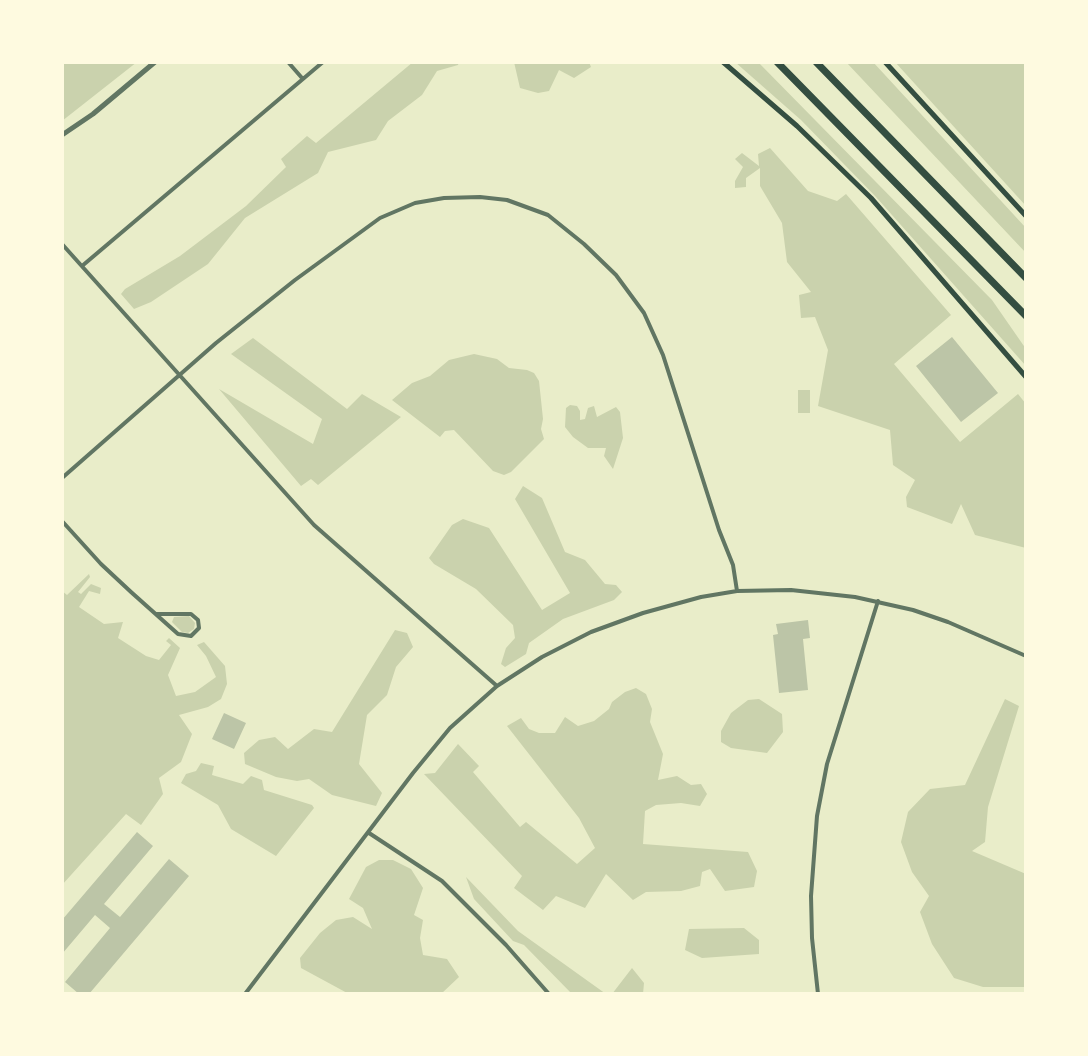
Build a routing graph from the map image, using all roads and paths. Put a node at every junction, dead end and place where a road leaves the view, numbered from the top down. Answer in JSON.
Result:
{"nodes":[{"id":1,"x":155,"y":62,"type":"edge"},
{"id":2,"x":288,"y":62,"type":"edge"},
{"id":3,"x":323,"y":62,"type":"edge"},
{"id":4,"x":723,"y":62,"type":"edge"},
{"id":5,"x":777,"y":62,"type":"edge"},
{"id":6,"x":816,"y":62,"type":"edge"},
{"id":7,"x":885,"y":62,"type":"edge"},
{"id":8,"x":302,"y":79,"type":"junction"},
{"id":9,"x":62,"y":135,"type":"edge"},
{"id":10,"x":1026,"y":216,"type":"edge"},
{"id":11,"x":62,"y":244,"type":"edge"},
{"id":12,"x":82,"y":266,"type":"junction"},
{"id":13,"x":1026,"y":278,"type":"edge"},
{"id":14,"x":1026,"y":316,"type":"edge"},
{"id":15,"x":178,"y":375,"type":"junction"},
{"id":16,"x":1026,"y":377,"type":"edge"},
{"id":17,"x":62,"y":478,"type":"edge"},
{"id":18,"x":62,"y":521,"type":"edge"},
{"id":19,"x":737,"y":591,"type":"junction"},
{"id":20,"x":878,"y":601,"type":"junction"},
{"id":21,"x":156,"y":614,"type":"junction"},
{"id":22,"x":1026,"y":656,"type":"edge"},
{"id":23,"x":497,"y":686,"type":"junction"},
{"id":24,"x":369,"y":833,"type":"junction"},
{"id":25,"x":245,"y":994,"type":"edge"},
{"id":26,"x":549,"y":994,"type":"edge"},
{"id":27,"x":818,"y":994,"type":"edge"}],
"edges":[{"from":1,"to":9,"type":"street"},
{"from":2,"to":8,"type":"street"},
{"from":3,"to":8,"type":"street"},
{"from":4,"to":16,"type":"main road"},
{"from":5,"to":14,"type":"highway"},
{"from":6,"to":13,"type":"highway"},
{"from":7,"to":10,"type":"main road"},
{"from":8,"to":12,"type":"street"},
{"from":11,"to":12,"type":"street"},
{"from":12,"to":15,"type":"street"},
{"from":15,"to":17,"type":"street"},
{"from":15,"to":19,"type":"street"},
{"from":15,"to":23,"type":"street"},
{"from":18,"to":21,"type":"street"},
{"from":19,"to":20,"type":"street"},
{"from":19,"to":23,"type":"street"},
{"from":20,"to":22,"type":"street"},
{"from":20,"to":27,"type":"street"},
{"from":21,"to":21,"type":"street"},
{"from":23,"to":24,"type":"street"},
{"from":24,"to":25,"type":"street"},
{"from":24,"to":26,"type":"street"}]}
